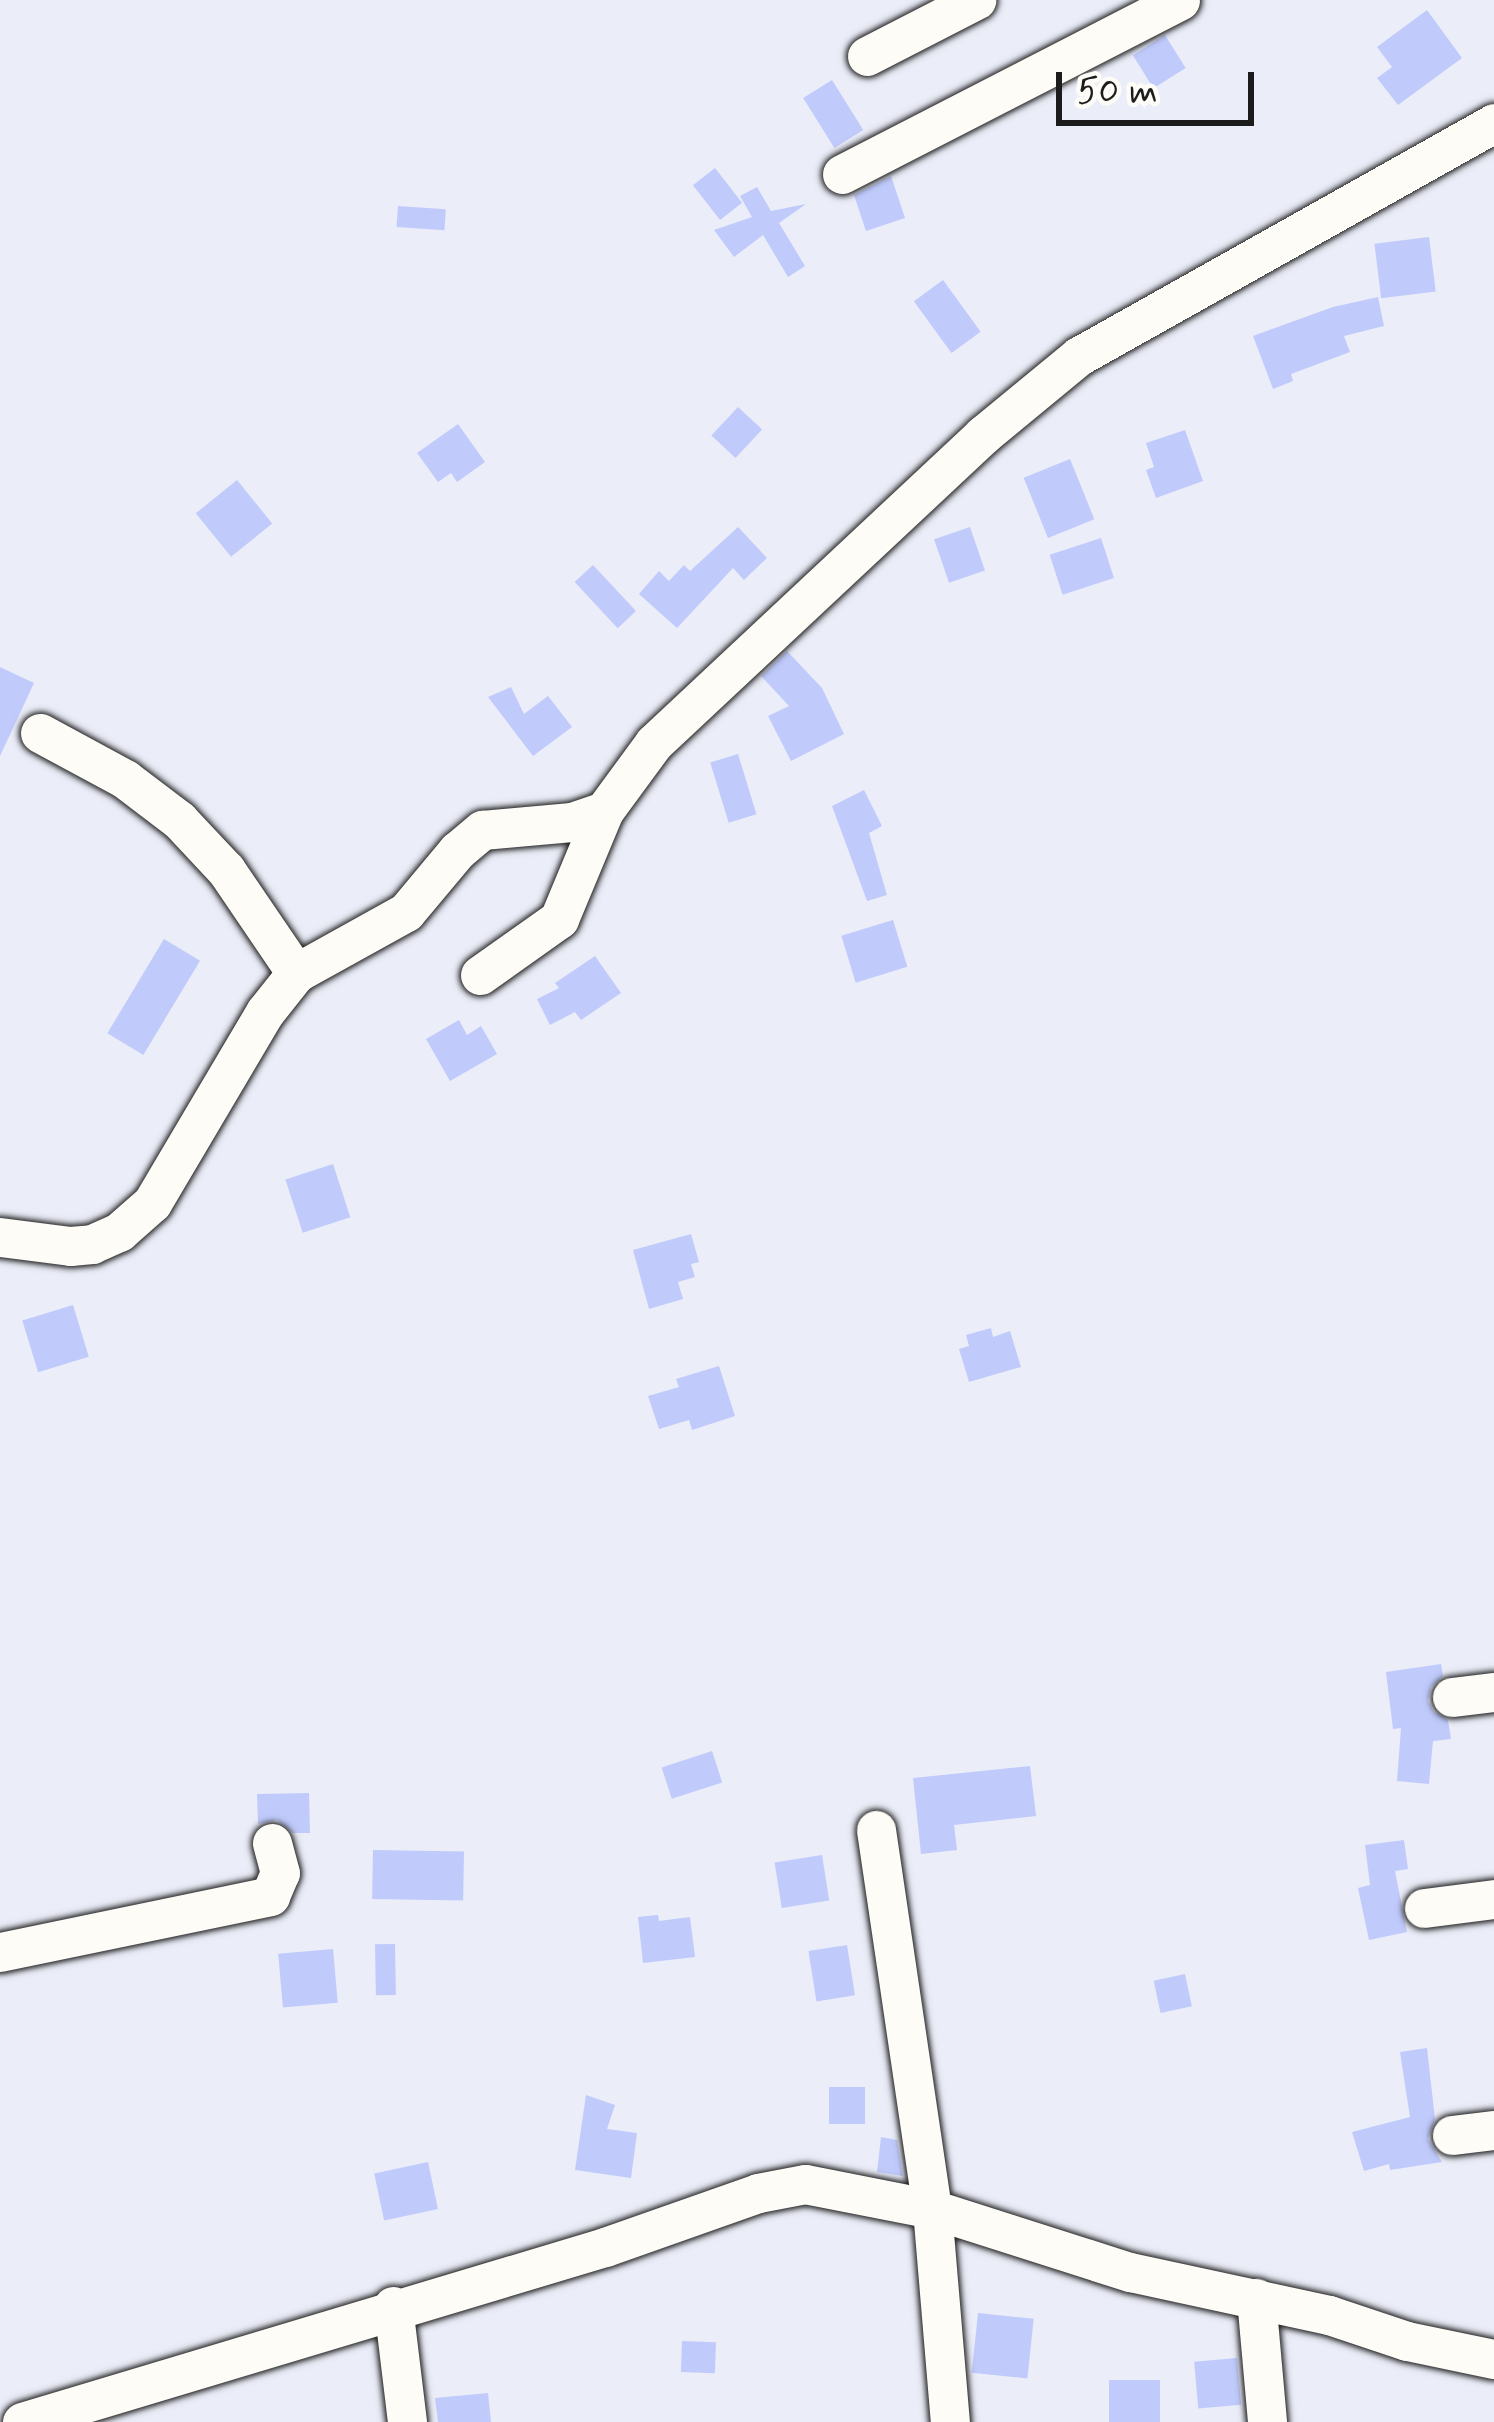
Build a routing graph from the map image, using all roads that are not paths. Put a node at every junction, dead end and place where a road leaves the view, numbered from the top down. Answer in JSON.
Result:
{"nodes":[{"id":1,"x":976,"y":0,"type":"edge"},
{"id":2,"x":1180,"y":0,"type":"edge"},
{"id":3,"x":867,"y":56,"type":"dead end"},
{"id":4,"x":1494,"y":123,"type":"edge"},
{"id":5,"x":842,"y":174,"type":"dead end"},
{"id":6,"x":40,"y":734,"type":"dead end"},
{"id":7,"x":604,"y":811,"type":"junction"},
{"id":8,"x":296,"y":974,"type":"junction"},
{"id":9,"x":480,"y":975,"type":"dead end"},
{"id":10,"x":0,"y":1237,"type":"edge"},
{"id":11,"x":1494,"y":1692,"type":"edge"},
{"id":12,"x":1452,"y":1697,"type":"dead end"},
{"id":13,"x":877,"y":1830,"type":"dead end"},
{"id":14,"x":272,"y":1843,"type":"dead end"},
{"id":15,"x":1494,"y":1899,"type":"edge"},
{"id":16,"x":1424,"y":1908,"type":"dead end"},
{"id":17,"x":0,"y":1952,"type":"edge"},
{"id":18,"x":1494,"y":2130,"type":"edge"},
{"id":19,"x":1452,"y":2135,"type":"dead end"},
{"id":20,"x":932,"y":2209,"type":"junction"},
{"id":21,"x":1256,"y":2298,"type":"junction"},
{"id":22,"x":393,"y":2306,"type":"junction"},
{"id":23,"x":1494,"y":2359,"type":"edge"},
{"id":24,"x":22,"y":2422,"type":"edge"},
{"id":25,"x":407,"y":2422,"type":"edge"},
{"id":26,"x":950,"y":2422,"type":"edge"},
{"id":27,"x":1268,"y":2422,"type":"edge"}],
"edges":[{"from":1,"to":3,"type":"street"},
{"from":2,"to":5,"type":"street"},
{"from":4,"to":7,"type":"street"},
{"from":6,"to":8,"type":"street"},
{"from":7,"to":8,"type":"street"},
{"from":7,"to":9,"type":"street"},
{"from":8,"to":10,"type":"street"},
{"from":11,"to":12,"type":"street"},
{"from":13,"to":20,"type":"street"},
{"from":14,"to":17,"type":"street"},
{"from":15,"to":16,"type":"street"},
{"from":18,"to":19,"type":"street"},
{"from":20,"to":21,"type":"street"},
{"from":20,"to":22,"type":"street"},
{"from":20,"to":26,"type":"street"},
{"from":21,"to":23,"type":"street"},
{"from":21,"to":27,"type":"street"},
{"from":22,"to":24,"type":"street"},
{"from":22,"to":25,"type":"street"}]}
